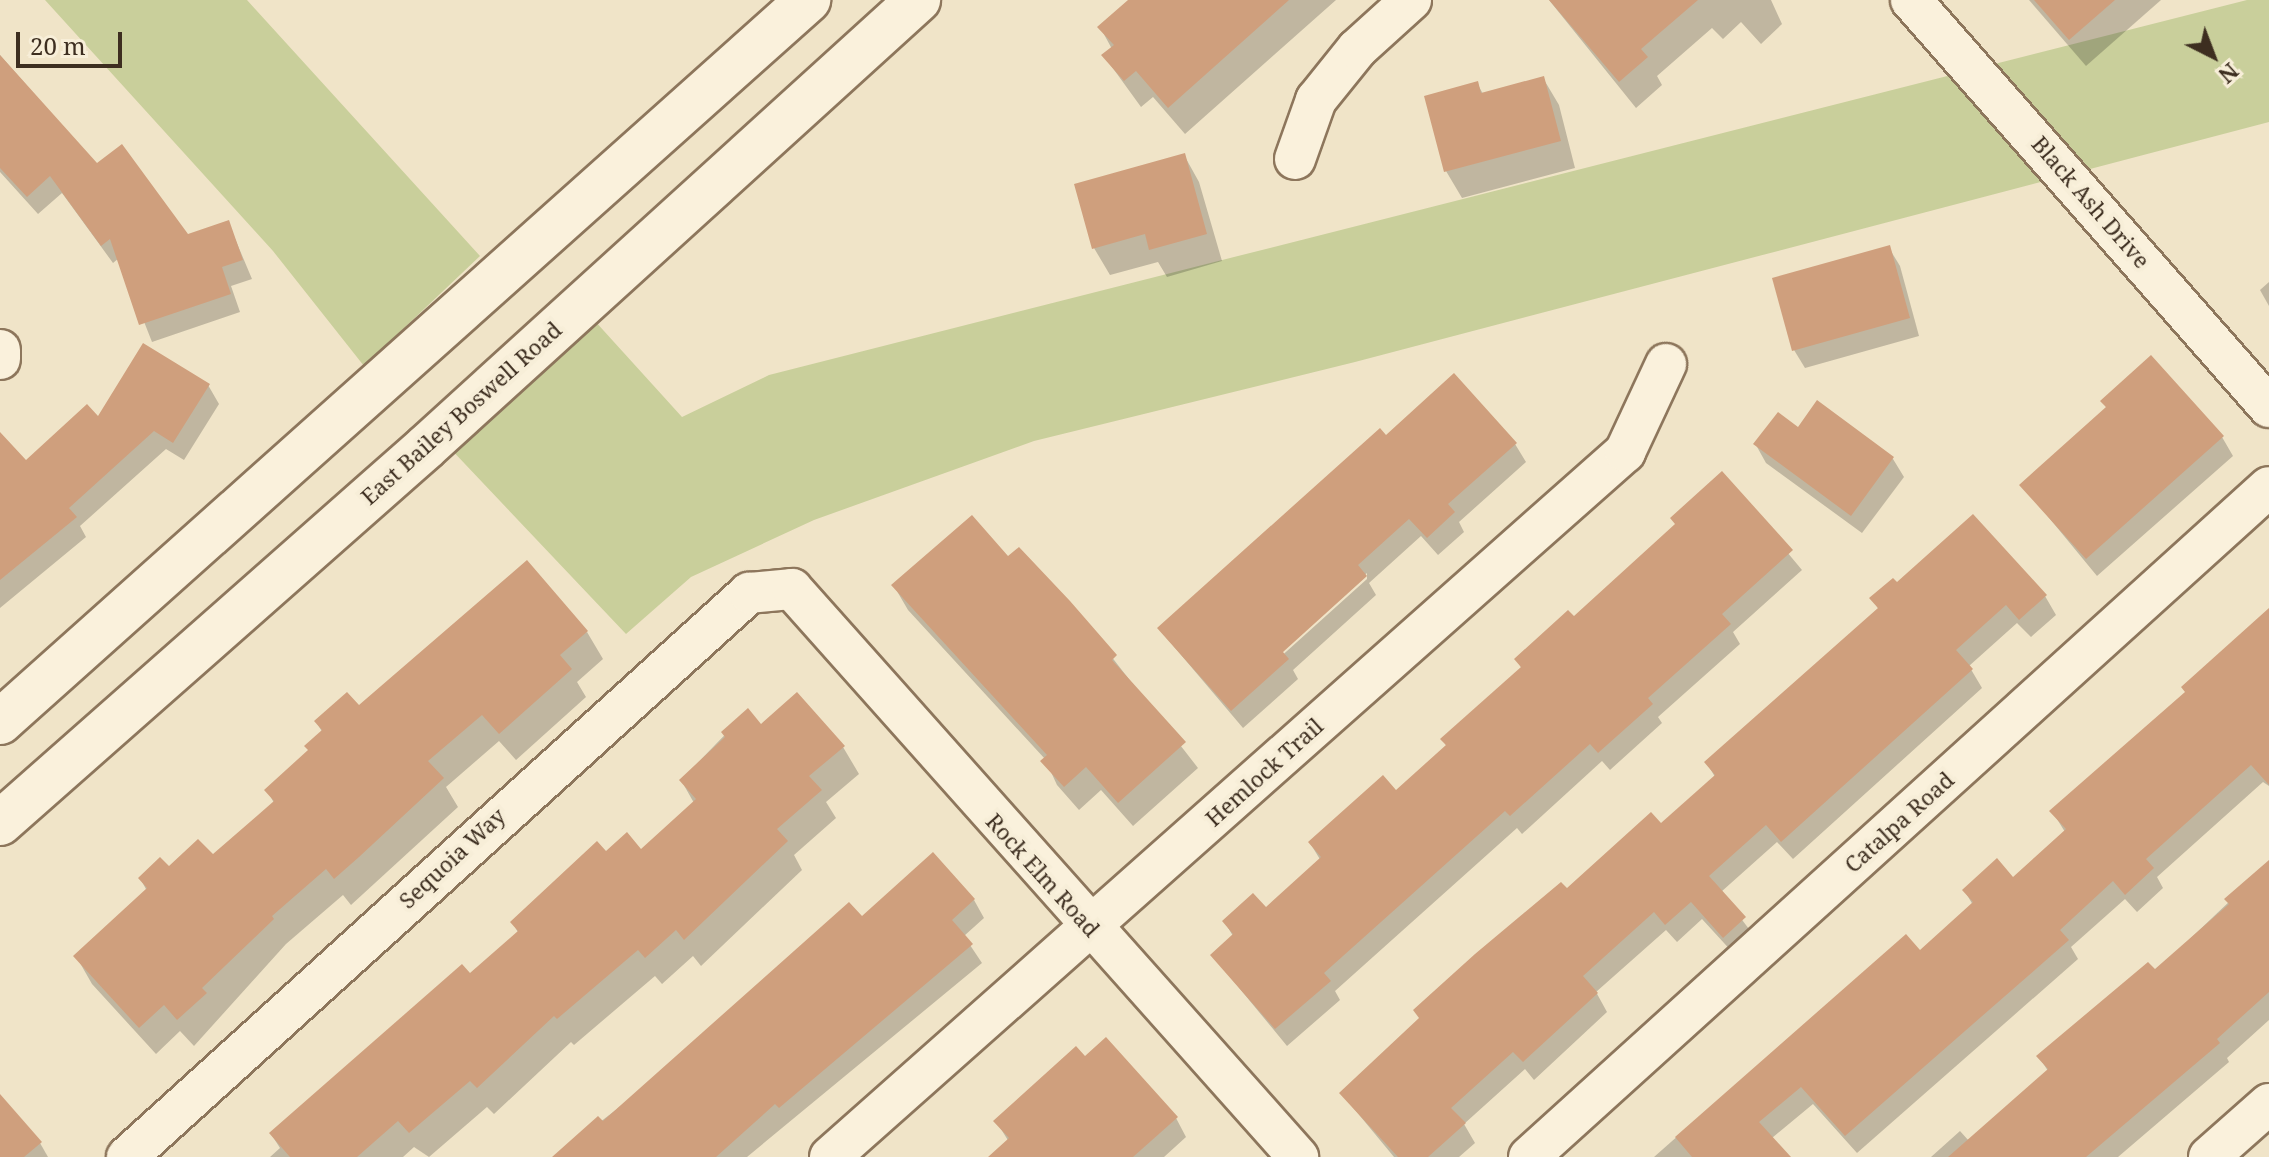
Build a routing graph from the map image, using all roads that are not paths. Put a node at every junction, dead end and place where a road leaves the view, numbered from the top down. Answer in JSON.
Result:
{"nodes":[{"id":1,"x":808,"y":0,"type":"edge"},
{"id":2,"x":918,"y":0,"type":"edge"},
{"id":3,"x":1411,"y":0,"type":"edge"},
{"id":4,"x":1911,"y":0,"type":"edge"},
{"id":5,"x":1295,"y":159,"type":"dead end"},
{"id":6,"x":1666,"y":364,"type":"dead end"},
{"id":7,"x":2269,"y":407,"type":"edge"},
{"id":8,"x":2269,"y":487,"type":"edge"},
{"id":9,"x":792,"y":589,"type":"joint"},
{"id":10,"x":0,"y":722,"type":"edge"},
{"id":11,"x":0,"y":823,"type":"edge"},
{"id":12,"x":1089,"y":928,"type":"junction"},
{"id":13,"x":2269,"y":1104,"type":"edge"},
{"id":14,"x":127,"y":1157,"type":"edge"},
{"id":15,"x":830,"y":1157,"type":"edge"},
{"id":16,"x":1298,"y":1157,"type":"edge"},
{"id":17,"x":1529,"y":1157,"type":"edge"},
{"id":18,"x":2209,"y":1157,"type":"edge"}],
"edges":[{"from":1,"to":10,"type":"main road"},
{"from":2,"to":11,"type":"main road","name":"East Bailey Boswell Road"},
{"from":3,"to":5,"type":"street"},
{"from":4,"to":7,"type":"street","name":"Black Ash Drive"},
{"from":6,"to":12,"type":"street","name":"Hemlock Trail"},
{"from":8,"to":17,"type":"street","name":"Catalpa Road"},
{"from":9,"to":12,"type":"street","name":"Rock Elm Road"},
{"from":9,"to":14,"type":"street","name":"Sequoia Way"},
{"from":12,"to":15,"type":"street","name":"Hemlock Trail"},
{"from":12,"to":16,"type":"street","name":"Rock Elm Road"},
{"from":13,"to":18,"type":"street"}]}
